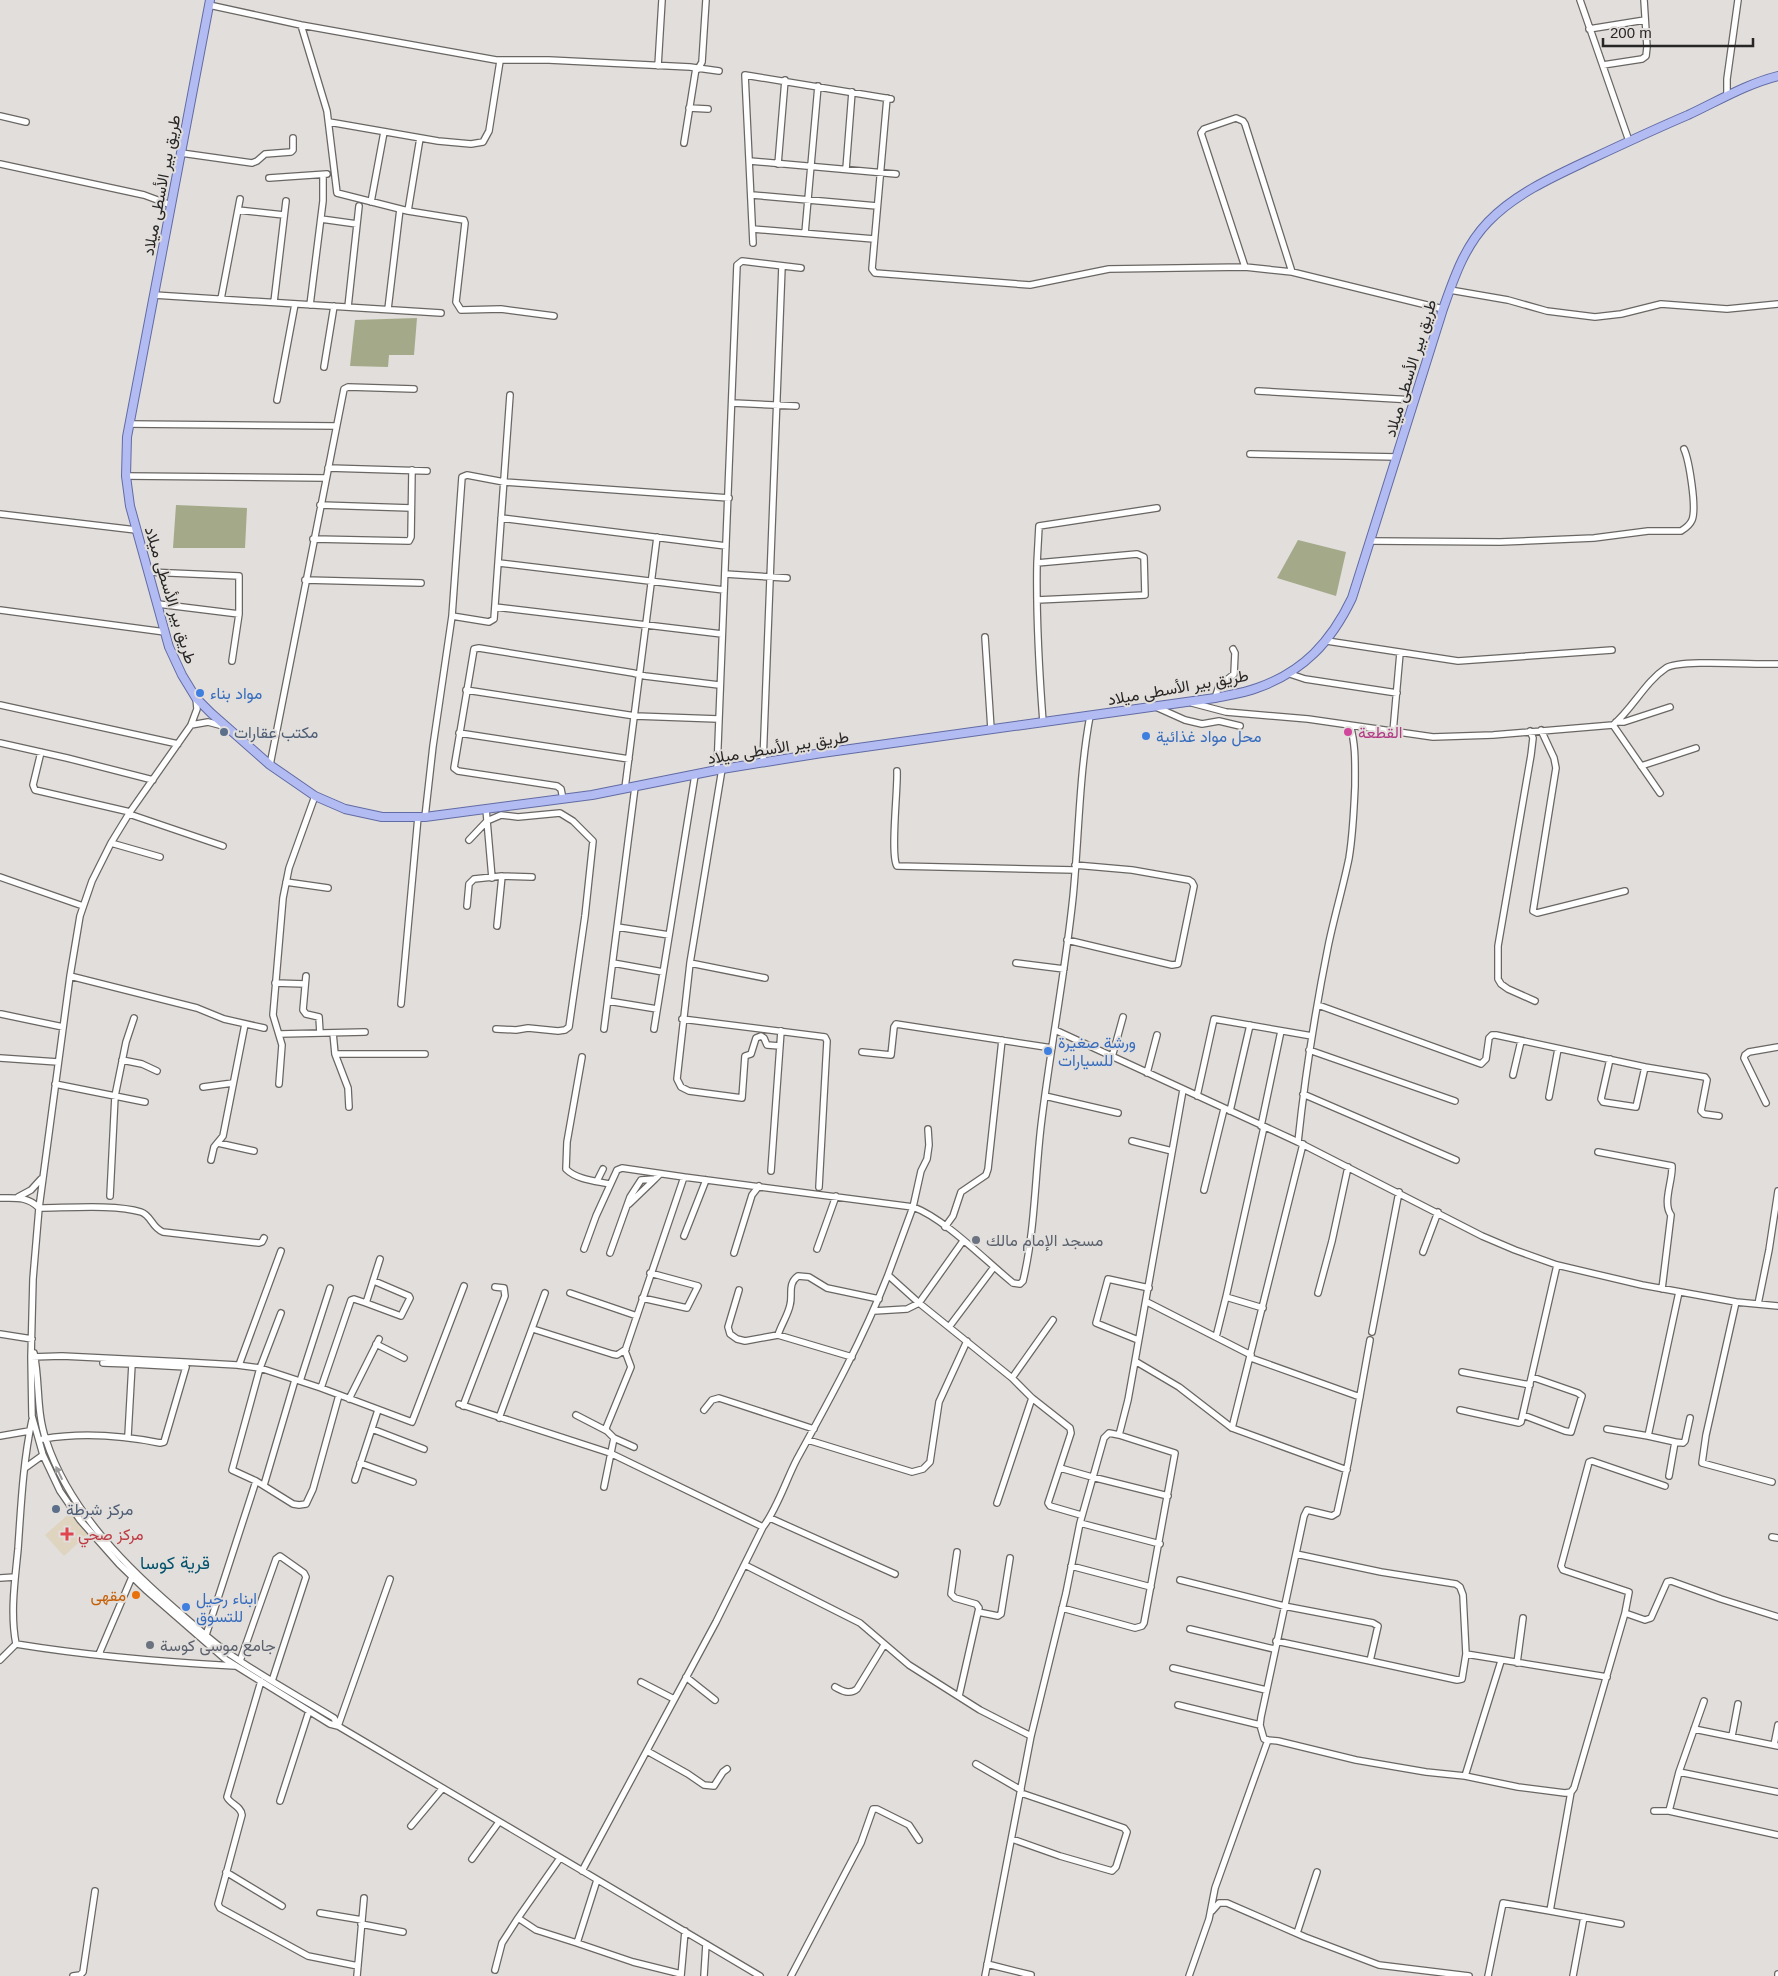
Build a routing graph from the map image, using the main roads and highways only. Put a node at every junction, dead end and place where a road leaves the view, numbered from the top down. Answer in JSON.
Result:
{"nodes":[{"id":1,"x":209,"y":2,"type":"edge"},
{"id":2,"x":1778,"y":76,"type":"edge"}],
"edges":[{"from":1,"to":2,"type":"main road","name":"طريق بير الأسطى ميلاد"}]}
